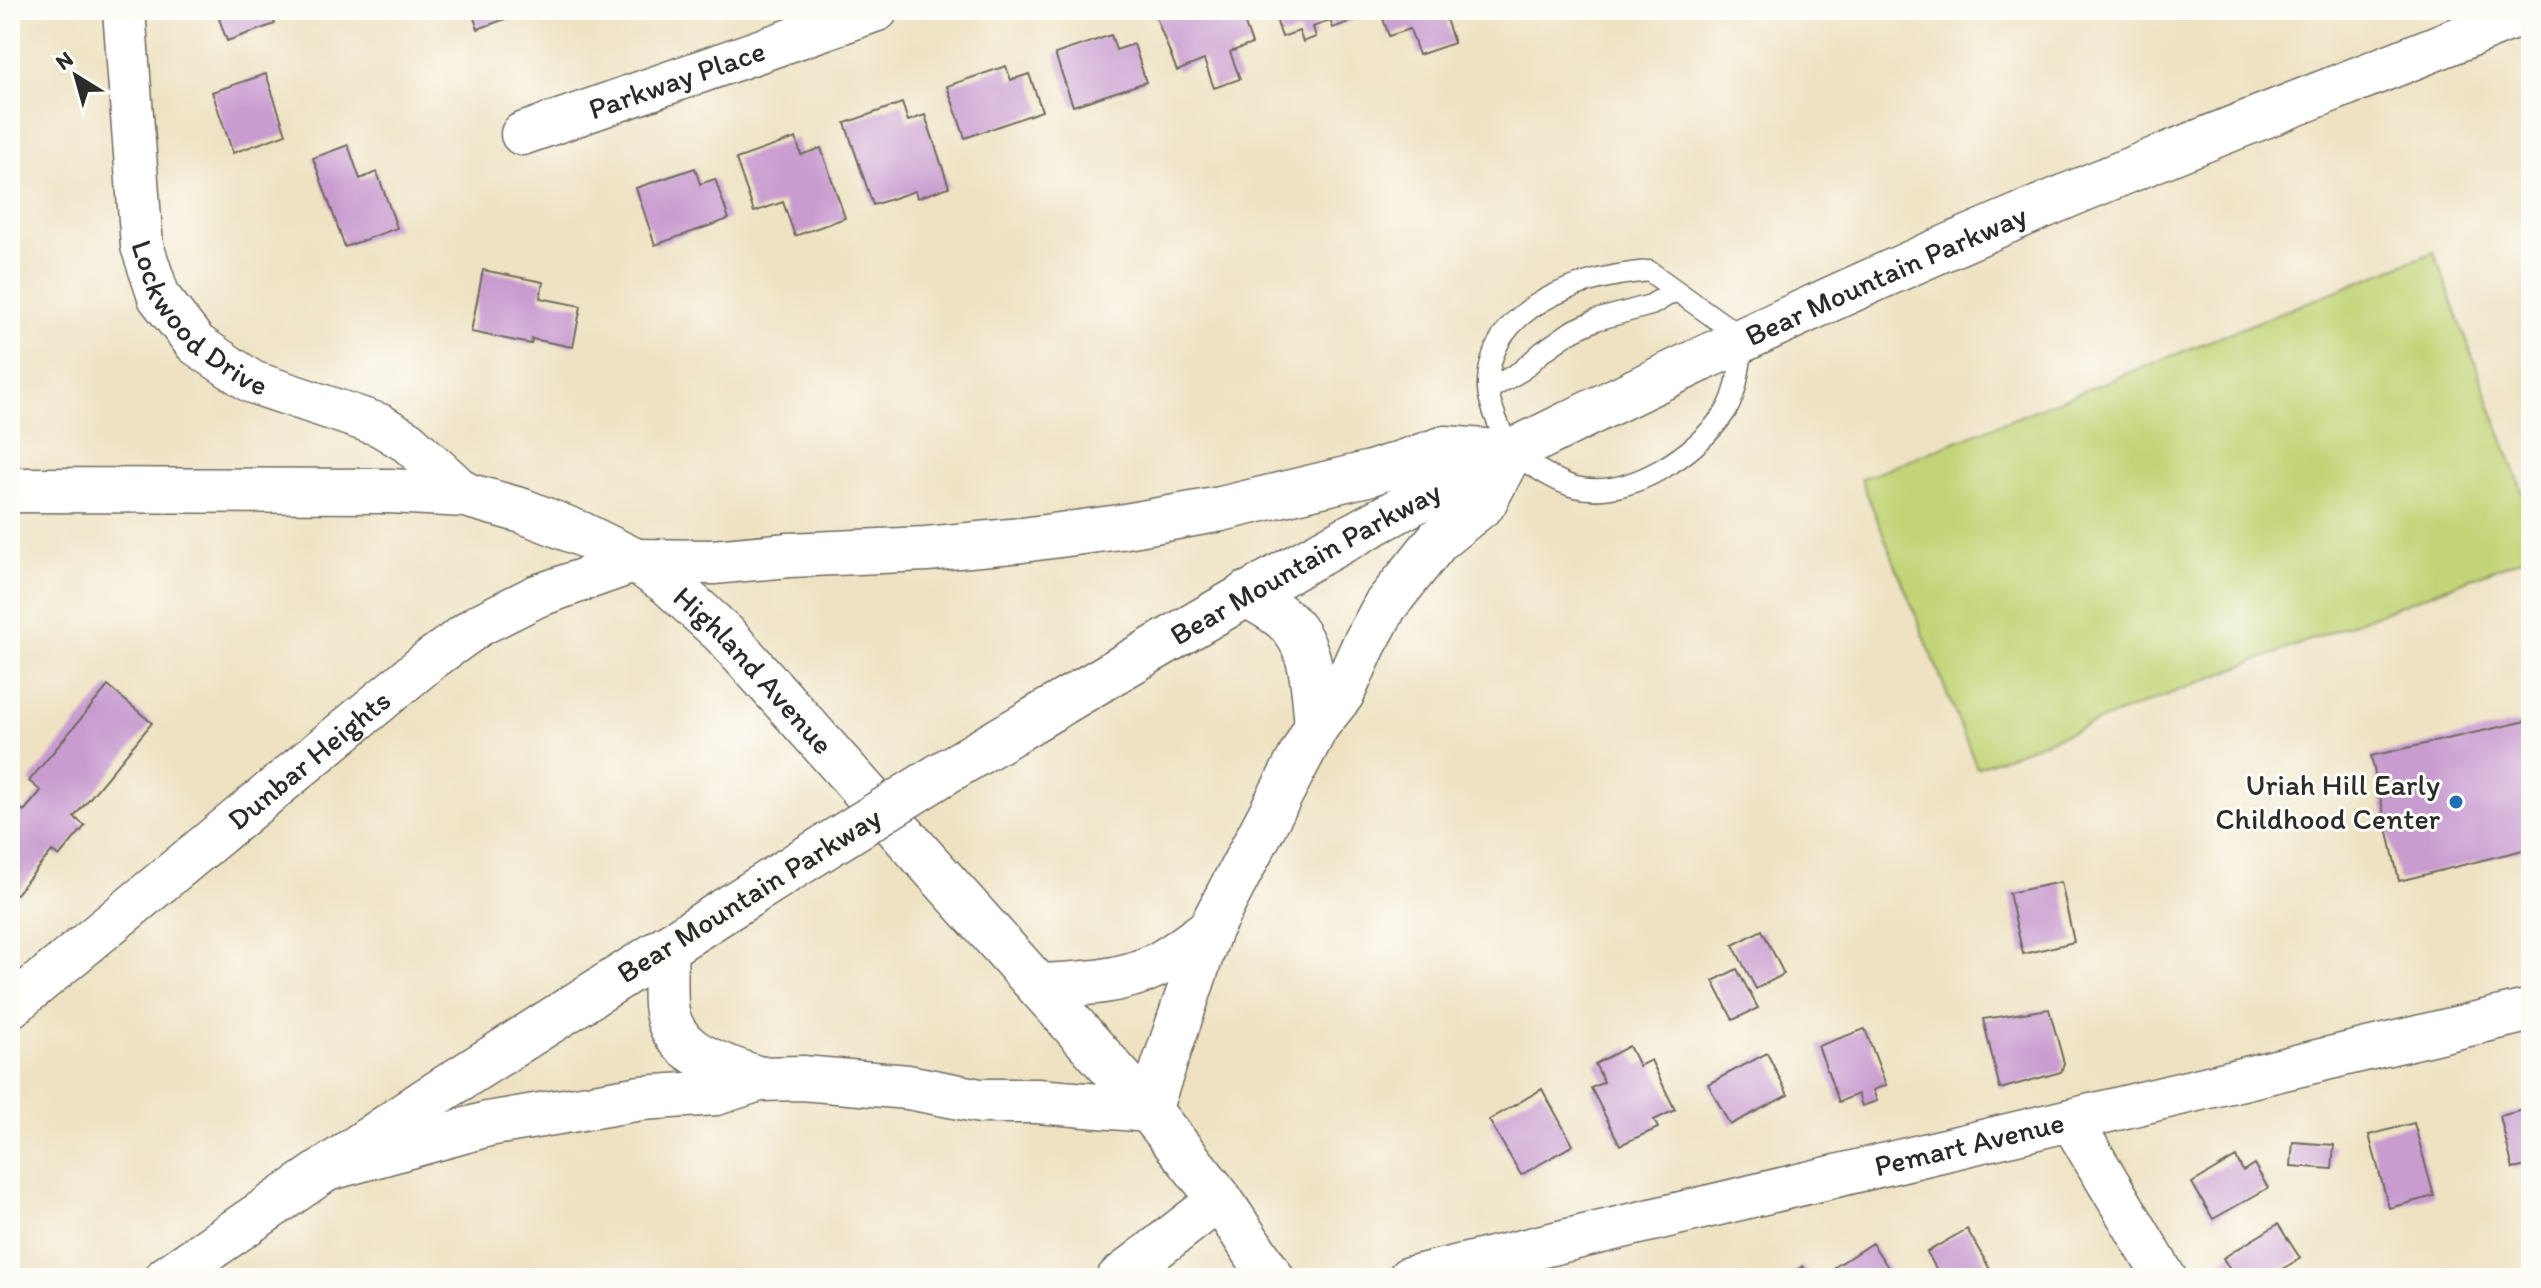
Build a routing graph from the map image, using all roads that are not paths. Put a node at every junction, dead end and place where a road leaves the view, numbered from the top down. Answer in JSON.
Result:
{"nodes":[{"id":1,"x":124,"y":10,"type":"edge"},
{"id":2,"x":877,"y":10,"type":"edge"},
{"id":3,"x":2530,"y":10,"type":"edge"},
{"id":4,"x":522,"y":134,"type":"dead end"},
{"id":5,"x":1675,"y":291,"type":"junction"},
{"id":6,"x":1744,"y":339,"type":"junction"},
{"id":7,"x":1488,"y":390,"type":"junction"},
{"id":8,"x":1510,"y":453,"type":"junction"},
{"id":9,"x":10,"y":490,"type":"edge"},
{"id":10,"x":466,"y":495,"type":"junction"},
{"id":11,"x":636,"y":561,"type":"junction"},
{"id":12,"x":1246,"y":594,"type":"junction"},
{"id":13,"x":1317,"y":725,"type":"junction"},
{"id":14,"x":1210,"y":929,"type":"junction"},
{"id":15,"x":665,"y":948,"type":"junction"},
{"id":16,"x":1039,"y":986,"type":"junction"},
{"id":17,"x":10,"y":1007,"type":"edge"},
{"id":18,"x":2531,"y":1010,"type":"edge"},
{"id":19,"x":759,"y":1079,"type":"junction"},
{"id":20,"x":1149,"y":1110,"type":"junction"},
{"id":21,"x":2071,"y":1120,"type":"junction"},
{"id":22,"x":326,"y":1169,"type":"junction"},
{"id":23,"x":1220,"y":1199,"type":"junction"},
{"id":24,"x":167,"y":1278,"type":"edge"},
{"id":25,"x":1118,"y":1278,"type":"edge"},
{"id":26,"x":1272,"y":1278,"type":"edge"},
{"id":27,"x":1409,"y":1278,"type":"edge"},
{"id":28,"x":2165,"y":1278,"type":"edge"}],
"edges":[{"from":1,"to":10,"type":"street","name":"Lockwood Drive"},
{"from":2,"to":4,"type":"street","name":"Parkway Place"},
{"from":3,"to":6,"type":"main road","name":"Bear Mountain Parkway"},
{"from":5,"to":6,"type":"lane"},
{"from":5,"to":7,"type":"lane"},
{"from":5,"to":7,"type":"lane"},
{"from":6,"to":8,"type":"main road","name":"Bear Mountain Parkway"},
{"from":6,"to":8,"type":"lane"},
{"from":7,"to":8,"type":"lane"},
{"from":8,"to":11,"type":"main road"},
{"from":8,"to":12,"type":"main road","name":"Bear Mountain Parkway"},
{"from":8,"to":13,"type":"main road"},
{"from":9,"to":10,"type":"main road","name":"Highland Avenue"},
{"from":10,"to":11,"type":"main road","name":"Highland Avenue"},
{"from":11,"to":16,"type":"main road","name":"Highland Avenue"},
{"from":11,"to":17,"type":"street","name":"Dunbar Heights"},
{"from":12,"to":13,"type":"main road"},
{"from":12,"to":15,"type":"main road","name":"Bear Mountain Parkway","bridge":true},
{"from":13,"to":14,"type":"main road"},
{"from":14,"to":16,"type":"main road"},
{"from":14,"to":20,"type":"main road"},
{"from":15,"to":19,"type":"main road"},
{"from":15,"to":22,"type":"main road","name":"Bear Mountain Parkway"},
{"from":16,"to":20,"type":"main road","name":"Highland Avenue"},
{"from":18,"to":21,"type":"street","name":"Pemart Avenue"},
{"from":19,"to":20,"type":"main road"},
{"from":19,"to":22,"type":"main road"},
{"from":20,"to":23,"type":"main road","name":"Highland Avenue"},
{"from":21,"to":27,"type":"street","name":"Pemart Avenue"},
{"from":21,"to":28,"type":"street"},
{"from":22,"to":24,"type":"main road","name":"Bear Mountain Parkway"},
{"from":23,"to":25,"type":"street"},
{"from":23,"to":26,"type":"main road","name":"Highland Avenue"}]}
